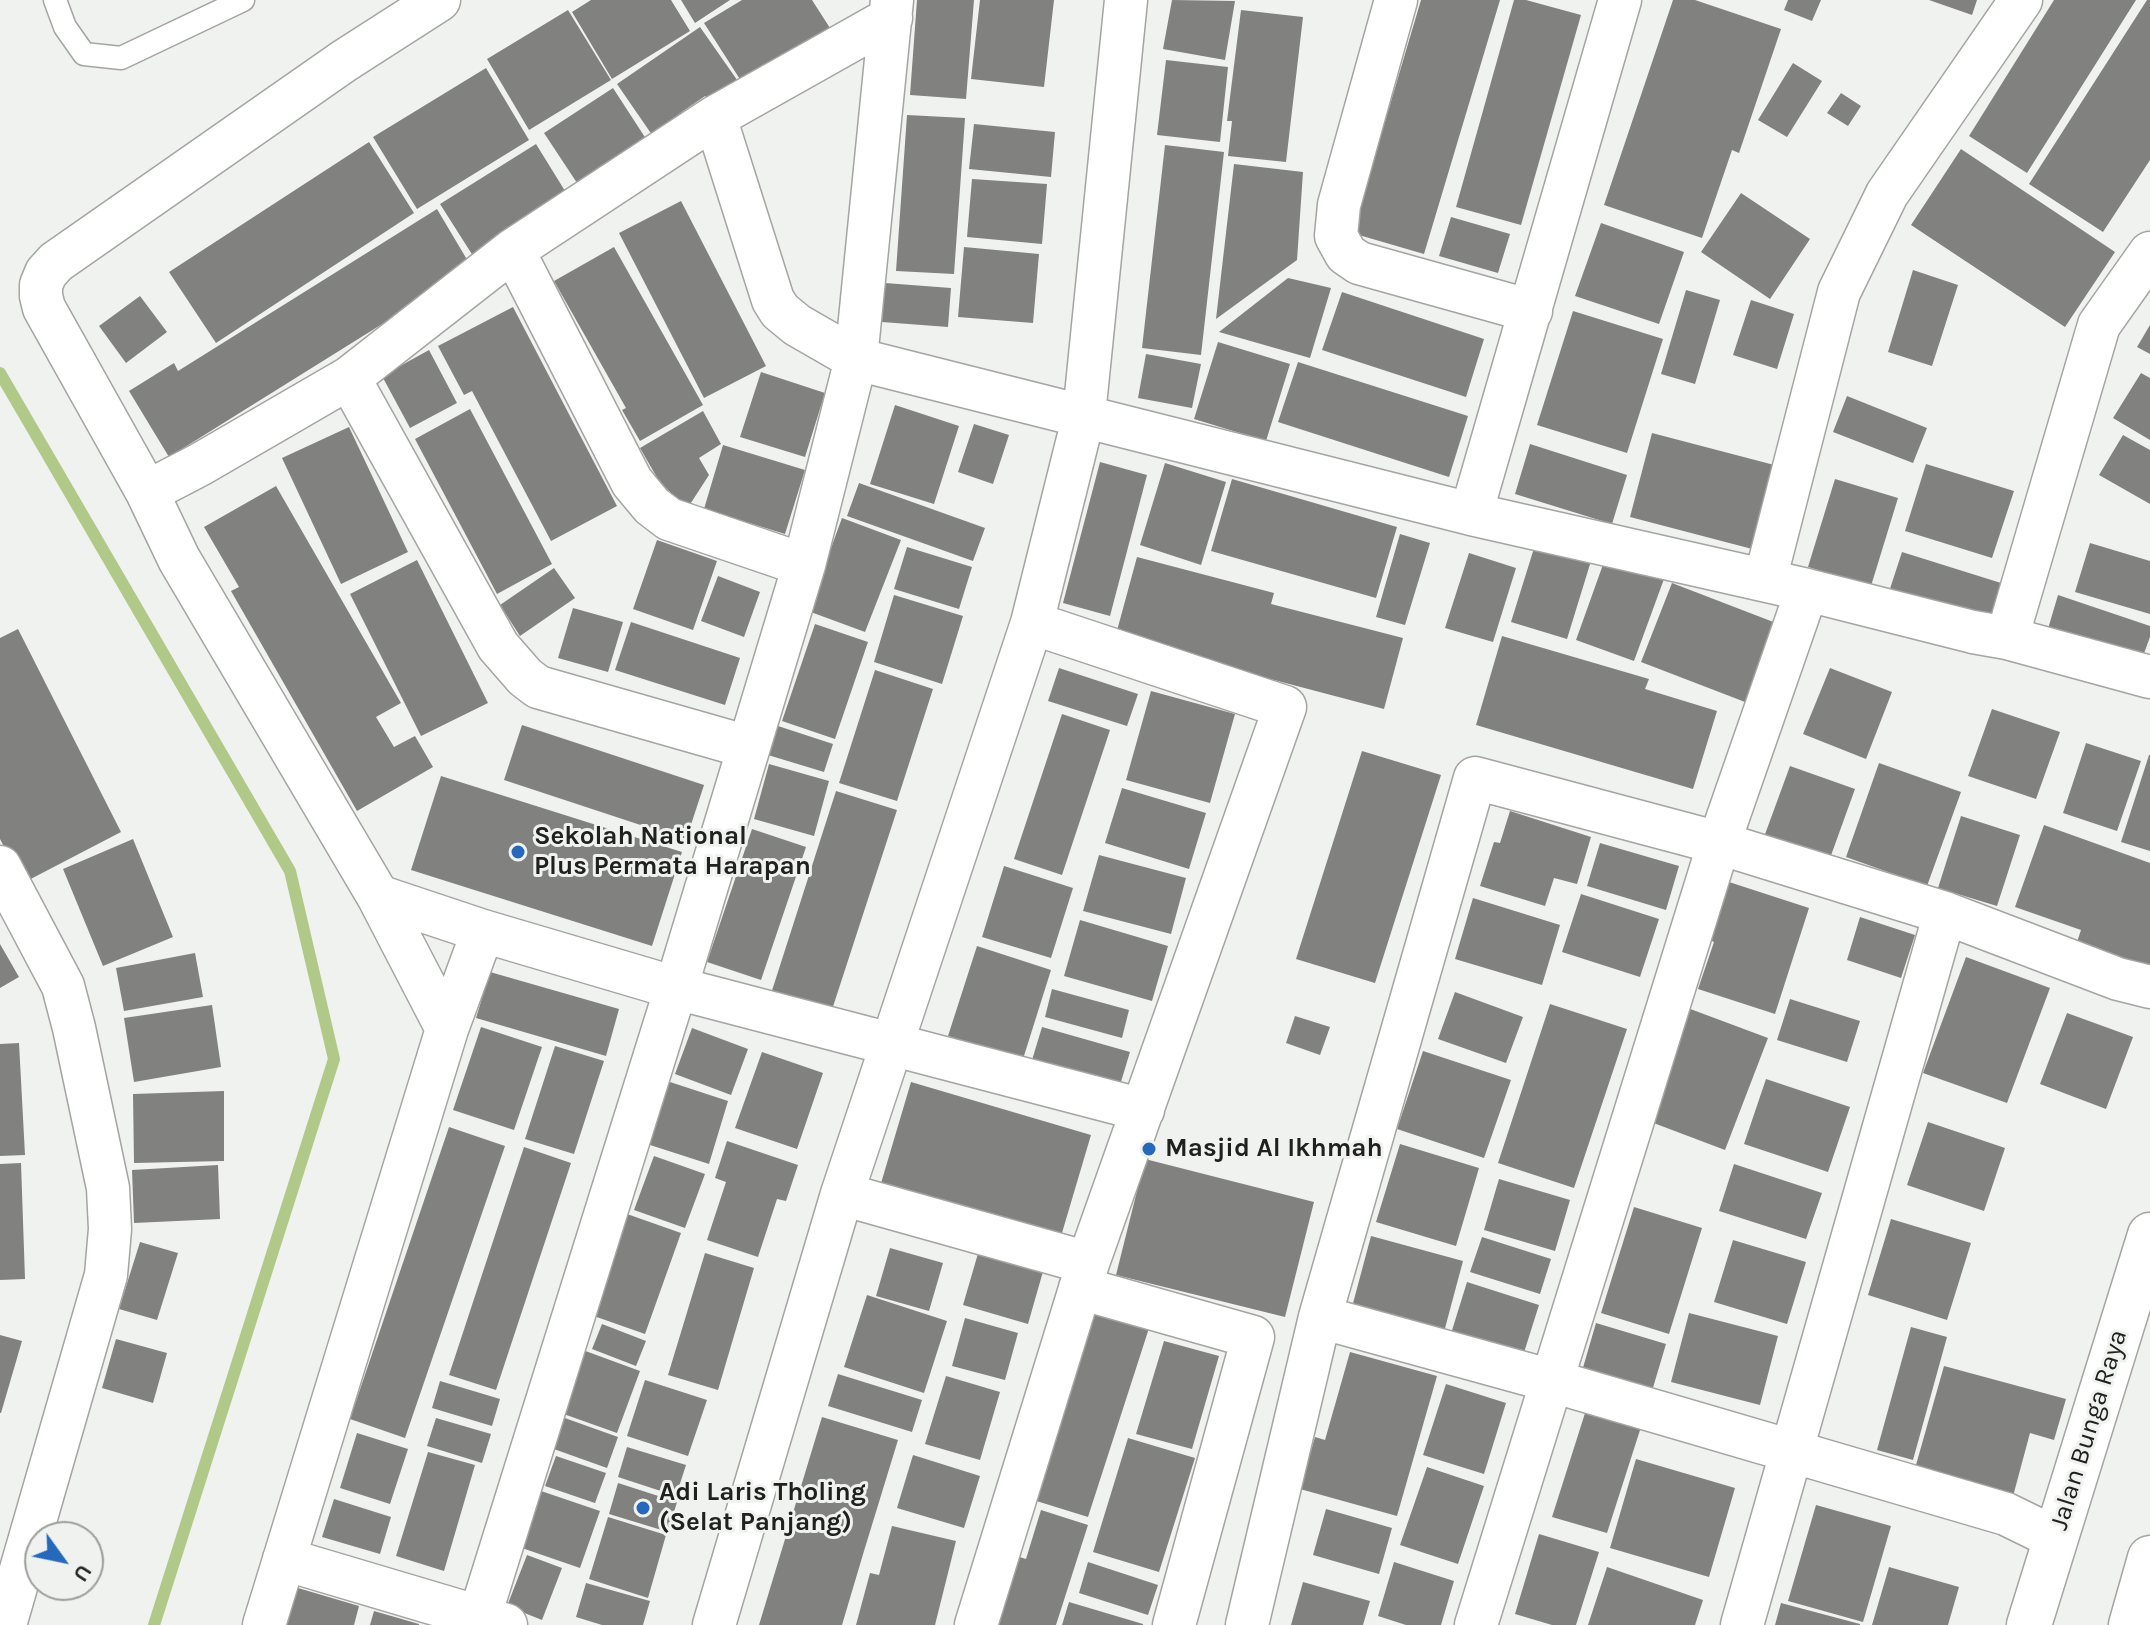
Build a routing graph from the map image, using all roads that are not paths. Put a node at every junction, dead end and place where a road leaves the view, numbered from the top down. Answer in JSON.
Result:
{"nodes":[{"id":1,"x":55,"y":0,"type":"edge"},
{"id":2,"x":243,"y":0,"type":"edge"},
{"id":3,"x":439,"y":0,"type":"edge"},
{"id":4,"x":1126,"y":0,"type":"edge"},
{"id":5,"x":1396,"y":0,"type":"edge"},
{"id":6,"x":1620,"y":0,"type":"edge"},
{"id":7,"x":2021,"y":0,"type":"edge"},
{"id":8,"x":891,"y":9,"type":"edge"},
{"id":9,"x":715,"y":117,"type":"junction"},
{"id":10,"x":513,"y":250,"type":"junction"},
{"id":11,"x":2150,"y":253,"type":"edge"},
{"id":12,"x":1531,"y":311,"type":"junction"},
{"id":13,"x":856,"y":359,"type":"junction"},
{"id":14,"x":349,"y":378,"type":"junction"},
{"id":15,"x":1084,"y":415,"type":"junction"},
{"id":16,"x":147,"y":492,"type":"junction"},
{"id":17,"x":1471,"y":514,"type":"junction"},
{"id":18,"x":804,"y":565,"type":"junction"},
{"id":19,"x":1765,"y":580,"type":"junction"},
{"id":20,"x":1807,"y":590,"type":"junction"},
{"id":21,"x":1032,"y":623,"type":"junction"},
{"id":22,"x":2007,"y":638,"type":"junction"},
{"id":23,"x":2150,"y":677,"type":"edge"},
{"id":24,"x":748,"y":747,"type":"junction"},
{"id":25,"x":1719,"y":843,"type":"junction"},
{"id":26,"x":0,"y":867,"type":"edge"},
{"id":27,"x":378,"y":896,"type":"junction"},
{"id":28,"x":1945,"y":913,"type":"junction"},
{"id":29,"x":483,"y":931,"type":"junction"},
{"id":30,"x":2150,"y":987,"type":"edge"},
{"id":31,"x":676,"y":988,"type":"junction"},
{"id":32,"x":447,"y":1029,"type":"junction"},
{"id":33,"x":894,"y":1043,"type":"junction"},
{"id":34,"x":1143,"y":1110,"type":"junction"},
{"id":35,"x":842,"y":1194,"type":"junction"},
{"id":36,"x":2150,"y":1235,"type":"edge"},
{"id":37,"x":1084,"y":1276,"type":"junction"},
{"id":38,"x":1320,"y":1317,"type":"junction"},
{"id":39,"x":1552,"y":1381,"type":"junction"},
{"id":40,"x":1789,"y":1451,"type":"junction"},
{"id":41,"x":2055,"y":1538,"type":"junction"},
{"id":42,"x":2150,"y":1558,"type":"edge"},
{"id":43,"x":284,"y":1559,"type":"junction"},
{"id":44,"x":488,"y":1622,"type":"edge"},
{"id":45,"x":5,"y":1625,"type":"edge"},
{"id":46,"x":264,"y":1625,"type":"edge"},
{"id":47,"x":714,"y":1625,"type":"edge"},
{"id":48,"x":976,"y":1625,"type":"edge"},
{"id":49,"x":1174,"y":1625,"type":"edge"},
{"id":50,"x":1247,"y":1625,"type":"edge"},
{"id":51,"x":1476,"y":1625,"type":"edge"},
{"id":52,"x":1742,"y":1625,"type":"edge"},
{"id":53,"x":2029,"y":1625,"type":"edge"},
{"id":54,"x":2131,"y":1625,"type":"edge"}],
"edges":[{"from":1,"to":2,"type":"lane"},
{"from":3,"to":16,"type":"street"},
{"from":4,"to":15,"type":"street"},
{"from":5,"to":12,"type":"street"},
{"from":6,"to":12,"type":"street"},
{"from":7,"to":19,"type":"street"},
{"from":8,"to":9,"type":"street"},
{"from":8,"to":13,"type":"street"},
{"from":9,"to":10,"type":"street"},
{"from":9,"to":13,"type":"street"},
{"from":10,"to":14,"type":"street"},
{"from":10,"to":18,"type":"street"},
{"from":11,"to":22,"type":"street"},
{"from":12,"to":17,"type":"street"},
{"from":13,"to":15,"type":"street"},
{"from":13,"to":18,"type":"street"},
{"from":14,"to":16,"type":"street"},
{"from":14,"to":24,"type":"street"},
{"from":15,"to":17,"type":"street"},
{"from":15,"to":21,"type":"street"},
{"from":16,"to":27,"type":"street"},
{"from":17,"to":19,"type":"street"},
{"from":18,"to":24,"type":"street"},
{"from":19,"to":20,"type":"street"},
{"from":20,"to":22,"type":"street"},
{"from":20,"to":25,"type":"street"},
{"from":21,"to":33,"type":"street"},
{"from":21,"to":34,"type":"street"},
{"from":22,"to":23,"type":"street"},
{"from":24,"to":31,"type":"street"},
{"from":25,"to":28,"type":"street"},
{"from":25,"to":38,"type":"street"},
{"from":25,"to":39,"type":"street"},
{"from":26,"to":45,"type":"street"},
{"from":27,"to":29,"type":"street"},
{"from":27,"to":32,"type":"street"},
{"from":28,"to":30,"type":"street"},
{"from":28,"to":40,"type":"street"},
{"from":29,"to":31,"type":"street"},
{"from":29,"to":32,"type":"street"},
{"from":31,"to":33,"type":"street"},
{"from":31,"to":44,"type":"street"},
{"from":32,"to":43,"type":"street"},
{"from":33,"to":34,"type":"street"},
{"from":33,"to":35,"type":"street"},
{"from":34,"to":37,"type":"street"},
{"from":35,"to":37,"type":"street"},
{"from":35,"to":47,"type":"street"},
{"from":36,"to":41,"type":"main road","name":"Jalan Bunga Raya"},
{"from":37,"to":48,"type":"street"},
{"from":37,"to":49,"type":"street"},
{"from":38,"to":39,"type":"street"},
{"from":38,"to":50,"type":"street"},
{"from":39,"to":40,"type":"street"},
{"from":39,"to":51,"type":"street"},
{"from":40,"to":41,"type":"street"},
{"from":40,"to":52,"type":"street"},
{"from":41,"to":53,"type":"main road","name":"Jalan Bunga Raya"},
{"from":42,"to":54,"type":"main road"},
{"from":43,"to":44,"type":"street"},
{"from":43,"to":46,"type":"street"}]}
